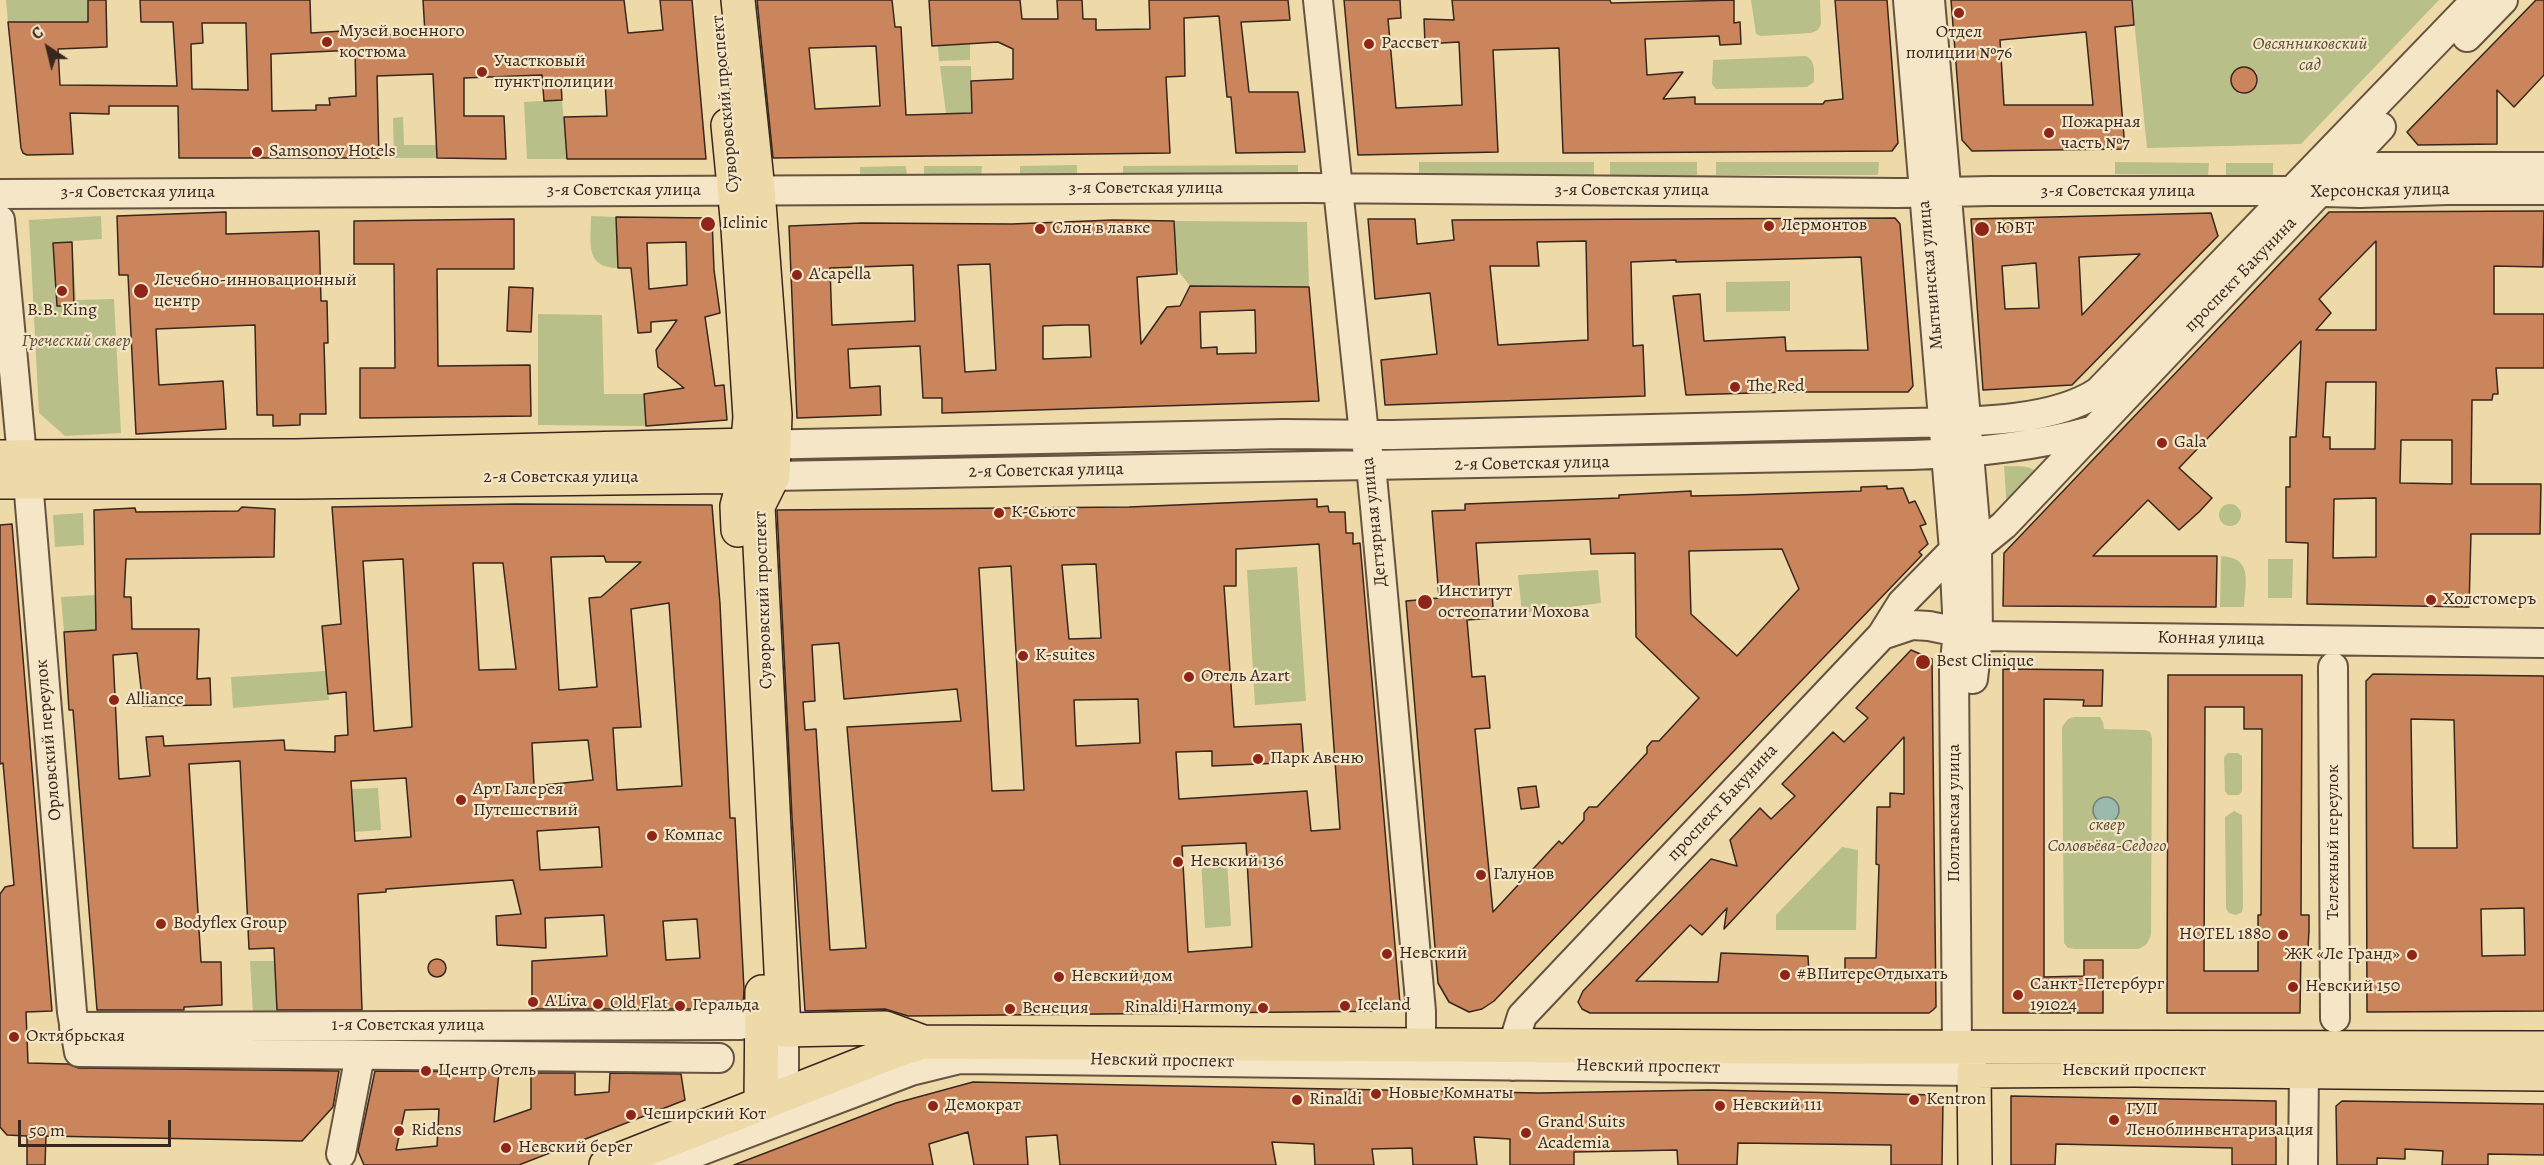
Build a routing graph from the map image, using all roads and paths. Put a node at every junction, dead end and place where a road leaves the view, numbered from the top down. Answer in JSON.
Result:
{"nodes":[{"id":1,"x":717,"y":0,"type":"edge"},
{"id":2,"x":738,"y":0,"type":"edge"},
{"id":3,"x":1318,"y":0,"type":"edge"},
{"id":4,"x":1908,"y":0,"type":"edge"},
{"id":5,"x":1930,"y":0,"type":"edge"},
{"id":6,"x":2476,"y":0,"type":"edge"},
{"id":7,"x":2503,"y":0,"type":"edge"},
{"id":8,"x":2343,"y":167,"type":"junction"},
{"id":9,"x":2544,"y":167,"type":"edge"},
{"id":10,"x":1338,"y":189,"type":"junction"},
{"id":11,"x":746,"y":190,"type":"junction"},
{"id":12,"x":2544,"y":190,"type":"edge"},
{"id":13,"x":1935,"y":192,"type":"junction"},
{"id":14,"x":2306,"y":192,"type":"junction"},
{"id":15,"x":0,"y":194,"type":"edge"},
{"id":16,"x":0,"y":220,"type":"edge"},
{"id":17,"x":2081,"y":404,"type":"joint"},
{"id":18,"x":1955,"y":422,"type":"junction"},
{"id":19,"x":2091,"y":431,"type":"junction"},
{"id":20,"x":1364,"y":434,"type":"junction"},
{"id":21,"x":1958,"y":453,"type":"junction"},
{"id":22,"x":760,"y":460,"type":"junction"},
{"id":23,"x":8,"y":464,"type":"edge"},
{"id":24,"x":1371,"y":466,"type":"junction"},
{"id":25,"x":1970,"y":552,"type":"junction"},
{"id":26,"x":1882,"y":635,"type":"junction"},
{"id":27,"x":1968,"y":635,"type":"junction"},
{"id":28,"x":2544,"y":643,"type":"edge"},
{"id":29,"x":2333,"y":667,"type":"dead end"},
{"id":30,"x":2335,"y":1018,"type":"dead end"},
{"id":31,"x":605,"y":1025,"type":"junction"},
{"id":32,"x":741,"y":1025,"type":"dead end"},
{"id":33,"x":784,"y":1030,"type":"junction"},
{"id":34,"x":76,"y":1038,"type":"junction"},
{"id":35,"x":923,"y":1042,"type":"junction"},
{"id":36,"x":1421,"y":1045,"type":"junction"},
{"id":37,"x":2544,"y":1048,"type":"edge"},
{"id":38,"x":360,"y":1055,"type":"junction"},
{"id":39,"x":1513,"y":1055,"type":"junction"},
{"id":40,"x":1970,"y":1055,"type":"junction"},
{"id":41,"x":604,"y":1058,"type":"junction"},
{"id":42,"x":719,"y":1058,"type":"dead end"},
{"id":43,"x":2304,"y":1072,"type":"junction"},
{"id":44,"x":2544,"y":1074,"type":"edge"},
{"id":45,"x":770,"y":1109,"type":"junction"},
{"id":46,"x":341,"y":1154,"type":"dead end"},
{"id":47,"x":606,"y":1165,"type":"edge"},
{"id":48,"x":663,"y":1165,"type":"edge"},
{"id":49,"x":1975,"y":1165,"type":"edge"},
{"id":50,"x":2303,"y":1165,"type":"edge"}],
"edges":[{"from":1,"to":11,"type":"main road","name":"Суворовский проспект"},
{"from":2,"to":11,"type":"main road","name":"Суворовский проспект"},
{"from":3,"to":10,"type":"street","name":"Дегтярная улица"},
{"from":4,"to":13,"type":"street","name":"Мытнинская улица"},
{"from":5,"to":13,"type":"street","name":"Мытнинская улица"},
{"from":6,"to":14,"type":"street","name":"проспект Бакунина"},
{"from":7,"to":8,"type":"street"},
{"from":8,"to":9,"type":"street","name":"Херсонская улица"},
{"from":8,"to":14,"type":"street","name":"Херсонская улица"},
{"from":10,"to":11,"type":"street","name":"3-я Советская улица"},
{"from":10,"to":13,"type":"street","name":"3-я Советская улица"},
{"from":10,"to":20,"type":"street","name":"Дегтярная улица"},
{"from":11,"to":15,"type":"street","name":"3-я Советская улица"},
{"from":11,"to":22,"type":"main road","name":"Суворовский проспект"},
{"from":12,"to":14,"type":"street","name":"Херсонская улица"},
{"from":13,"to":14,"type":"street","name":"3-я Советская улица"},
{"from":13,"to":18,"type":"street","name":"Мытнинская улица"},
{"from":14,"to":17,"type":"street","name":"проспект Бакунина"},
{"from":14,"to":19,"type":"street","name":"проспект Бакунина"},
{"from":16,"to":23,"type":"street","name":"Орловский переулок"},
{"from":17,"to":18,"type":"street","name":"2-я Советская улица"},
{"from":18,"to":20,"type":"street","name":"2-я Советская улица"},
{"from":18,"to":21,"type":"street","name":"Мытнинская улица"},
{"from":19,"to":21,"type":"street","name":"2-я Советская улица"},
{"from":19,"to":25,"type":"street","name":"проспект Бакунина"},
{"from":20,"to":22,"type":"street","name":"2-я Советская улица"},
{"from":20,"to":24,"type":"street","name":"Дегтярная улица"},
{"from":21,"to":24,"type":"street","name":"2-я Советская улица"},
{"from":21,"to":25,"type":"street","name":"Мытнинская улица"},
{"from":22,"to":23,"type":"main road","name":"2-я Советская улица"},
{"from":22,"to":24,"type":"street","name":"2-я Советская улица"},
{"from":22,"to":33,"type":"main road","name":"Суворовский проспект"},
{"from":22,"to":45,"type":"main road","name":"Суворовский проспект"},
{"from":23,"to":34,"type":"street","name":"Орловский переулок"},
{"from":24,"to":36,"type":"street","name":"Дегтярная улица"},
{"from":25,"to":26,"type":"street","name":"проспект Бакунина"},
{"from":25,"to":27,"type":"street","name":"Полтавская улица"},
{"from":26,"to":27,"type":"street","name":"Конная улица"},
{"from":26,"to":39,"type":"street","name":"проспект Бакунина"},
{"from":27,"to":28,"type":"street","name":"Конная улица"},
{"from":27,"to":40,"type":"street","name":"Полтавская улица"},
{"from":29,"to":30,"type":"street","name":"Тележный переулок"},
{"from":31,"to":32,"type":"street","name":"1-я Советская улица"},
{"from":31,"to":34,"type":"street","name":"1-я Советская улица"},
{"from":31,"to":41,"type":"street"},
{"from":33,"to":35,"type":"main road","name":"Невский проспект"},
{"from":33,"to":45,"type":"street","name":"Суворовский проспект"},
{"from":34,"to":38,"type":"street","name":"1-я Советская улица"},
{"from":35,"to":36,"type":"main road","name":"Невский проспект"},
{"from":35,"to":45,"type":"main road","name":"Невский проспект"},
{"from":36,"to":39,"type":"main road","name":"Невский проспект"},
{"from":37,"to":40,"type":"main road","name":"Невский проспект"},
{"from":38,"to":41,"type":"street","name":"1-я Советская улица"},
{"from":38,"to":46,"type":"street"},
{"from":39,"to":40,"type":"main road","name":"Невский проспект"},
{"from":39,"to":45,"type":"street","name":"Невский проспект"},
{"from":40,"to":43,"type":"main road","name":"Невский проспект"},
{"from":40,"to":49,"type":"main road","name":"Полтавская улица"},
{"from":41,"to":42,"type":"street","name":"1-я Советская улица"},
{"from":43,"to":44,"type":"main road","name":"Невский проспект"},
{"from":43,"to":50,"type":"street"},
{"from":45,"to":47,"type":"main road","name":"Невский проспект"},
{"from":45,"to":48,"type":"street","name":"Невский проспект"}]}
